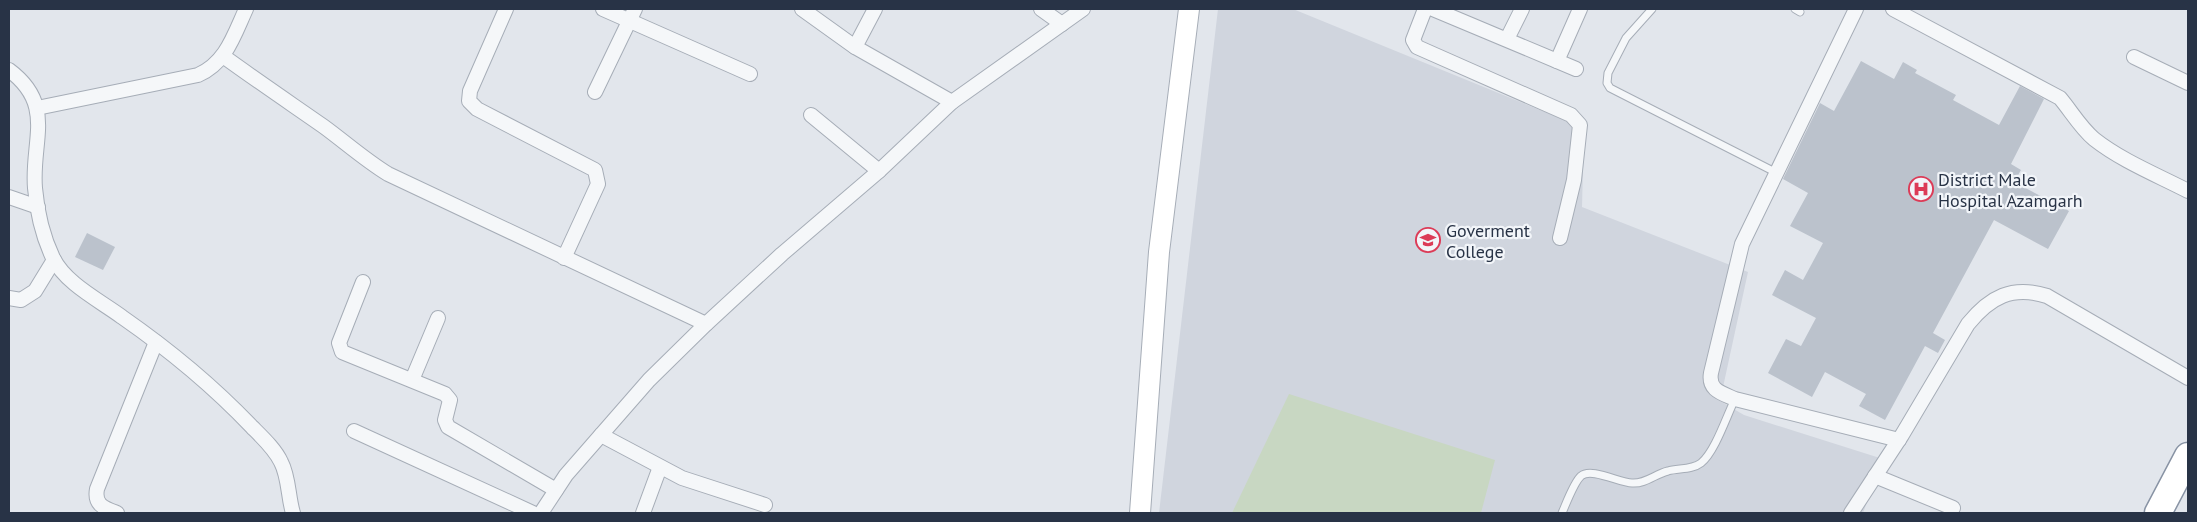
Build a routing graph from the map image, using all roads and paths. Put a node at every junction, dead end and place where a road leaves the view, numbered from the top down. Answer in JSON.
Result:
{"nodes":[{"id":1,"x":246,"y":9,"type":"edge"},
{"id":2,"x":506,"y":9,"type":"edge"},
{"id":3,"x":604,"y":9,"type":"edge"},
{"id":4,"x":802,"y":9,"type":"edge"},
{"id":5,"x":875,"y":9,"type":"edge"},
{"id":6,"x":1041,"y":9,"type":"edge"},
{"id":7,"x":1083,"y":9,"type":"edge"},
{"id":8,"x":1189,"y":9,"type":"edge"},
{"id":9,"x":1425,"y":9,"type":"edge"},
{"id":10,"x":1433,"y":9,"type":"edge"},
{"id":11,"x":1522,"y":9,"type":"edge"},
{"id":12,"x":1580,"y":9,"type":"edge"},
{"id":13,"x":1652,"y":9,"type":"edge"},
{"id":14,"x":1856,"y":9,"type":"edge"},
{"id":15,"x":1893,"y":9,"type":"edge"},
{"id":16,"x":632,"y":14,"type":"edge"},
{"id":17,"x":1062,"y":24,"type":"junction"},
{"id":18,"x":1507,"y":39,"type":"junction"},
{"id":19,"x":855,"y":47,"type":"junction"},
{"id":20,"x":223,"y":56,"type":"junction"},
{"id":21,"x":2134,"y":56,"type":"dead end"},
{"id":22,"x":1557,"y":61,"type":"junction"},
{"id":23,"x":1576,"y":69,"type":"dead end"},
{"id":24,"x":9,"y":70,"type":"edge"},
{"id":25,"x":750,"y":74,"type":"dead end"},
{"id":26,"x":2188,"y":83,"type":"edge"},
{"id":27,"x":595,"y":92,"type":"dead end"},
{"id":28,"x":952,"y":102,"type":"junction"},
{"id":29,"x":37,"y":108,"type":"junction"},
{"id":30,"x":811,"y":115,"type":"dead end"},
{"id":31,"x":879,"y":171,"type":"junction"},
{"id":32,"x":1777,"y":173,"type":"junction"},
{"id":33,"x":2188,"y":191,"type":"edge"},
{"id":34,"x":9,"y":197,"type":"edge"},
{"id":35,"x":38,"y":207,"type":"junction"},
{"id":36,"x":1560,"y":238,"type":"dead end"},
{"id":37,"x":564,"y":258,"type":"junction"},
{"id":38,"x":54,"y":260,"type":"junction"},
{"id":39,"x":363,"y":282,"type":"dead end"},
{"id":40,"x":9,"y":298,"type":"edge"},
{"id":41,"x":438,"y":318,"type":"dead end"},
{"id":42,"x":706,"y":324,"type":"junction"},
{"id":43,"x":156,"y":342,"type":"junction"},
{"id":44,"x":2188,"y":378,"type":"edge"},
{"id":45,"x":412,"y":380,"type":"junction"},
{"id":46,"x":1735,"y":399,"type":"junction"},
{"id":47,"x":354,"y":431,"type":"dead end"},
{"id":48,"x":601,"y":435,"type":"junction"},
{"id":49,"x":1898,"y":440,"type":"junction"},
{"id":50,"x":2188,"y":456,"type":"edge"},
{"id":51,"x":660,"y":467,"type":"junction"},
{"id":52,"x":1875,"y":476,"type":"junction"},
{"id":53,"x":556,"y":490,"type":"junction"},
{"id":54,"x":2188,"y":491,"type":"edge"},
{"id":55,"x":764,"y":505,"type":"dead end"},
{"id":56,"x":1953,"y":508,"type":"dead end"},
{"id":57,"x":117,"y":513,"type":"edge"},
{"id":58,"x":293,"y":513,"type":"edge"},
{"id":59,"x":533,"y":513,"type":"edge"},
{"id":60,"x":541,"y":513,"type":"edge"},
{"id":61,"x":643,"y":513,"type":"edge"},
{"id":62,"x":1140,"y":513,"type":"edge"},
{"id":63,"x":1562,"y":513,"type":"edge"},
{"id":64,"x":1851,"y":513,"type":"edge"},
{"id":65,"x":2158,"y":513,"type":"edge"},
{"id":66,"x":2176,"y":513,"type":"edge"}],
"edges":[{"from":1,"to":20,"type":"street"},
{"from":2,"to":37,"type":"street"},
{"from":3,"to":16,"type":"street"},
{"from":4,"to":19,"type":"street"},
{"from":5,"to":19,"type":"street"},
{"from":6,"to":17,"type":"street"},
{"from":7,"to":17,"type":"street"},
{"from":8,"to":62,"type":"street"},
{"from":9,"to":36,"type":"street"},
{"from":10,"to":18,"type":"street"},
{"from":11,"to":18,"type":"street"},
{"from":12,"to":22,"type":"street"},
{"from":13,"to":32,"type":"lane"},
{"from":14,"to":32,"type":"street"},
{"from":15,"to":33,"type":"street"},
{"from":16,"to":25,"type":"street"},
{"from":16,"to":27,"type":"street"},
{"from":17,"to":28,"type":"street"},
{"from":18,"to":22,"type":"street"},
{"from":19,"to":28,"type":"street"},
{"from":20,"to":29,"type":"street"},
{"from":20,"to":37,"type":"street"},
{"from":21,"to":26,"type":"street"},
{"from":22,"to":23,"type":"street"},
{"from":24,"to":29,"type":"street"},
{"from":28,"to":31,"type":"street"},
{"from":29,"to":35,"type":"street"},
{"from":30,"to":31,"type":"street"},
{"from":31,"to":42,"type":"street"},
{"from":32,"to":46,"type":"street"},
{"from":34,"to":35,"type":"street"},
{"from":35,"to":38,"type":"street"},
{"from":37,"to":42,"type":"street"},
{"from":38,"to":40,"type":"street"},
{"from":38,"to":43,"type":"street"},
{"from":39,"to":45,"type":"street"},
{"from":41,"to":45,"type":"street"},
{"from":42,"to":48,"type":"street"},
{"from":43,"to":57,"type":"street"},
{"from":43,"to":58,"type":"street"},
{"from":44,"to":49,"type":"street"},
{"from":45,"to":53,"type":"street"},
{"from":46,"to":49,"type":"street"},
{"from":46,"to":63,"type":"lane"},
{"from":47,"to":59,"type":"street"},
{"from":48,"to":51,"type":"street"},
{"from":48,"to":53,"type":"street"},
{"from":49,"to":52,"type":"street"},
{"from":50,"to":65,"type":"highway"},
{"from":51,"to":55,"type":"street"},
{"from":51,"to":61,"type":"street"},
{"from":52,"to":56,"type":"street"},
{"from":52,"to":64,"type":"street"},
{"from":53,"to":60,"type":"street"},
{"from":54,"to":66,"type":"highway"}]}
